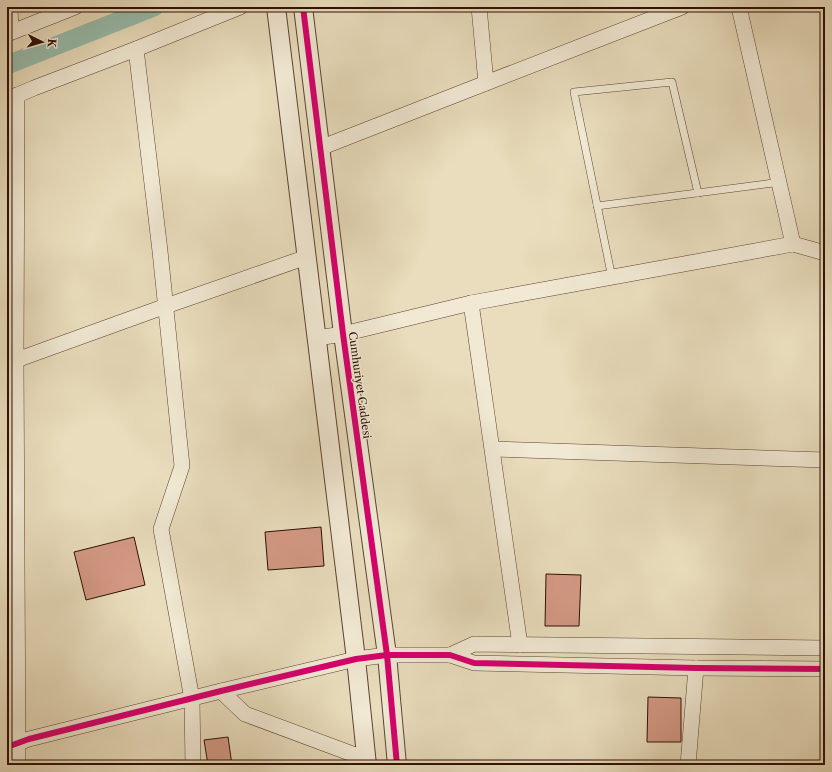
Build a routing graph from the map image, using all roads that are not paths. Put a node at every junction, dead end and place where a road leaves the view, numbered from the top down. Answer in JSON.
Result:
{"nodes":[{"id":1,"x":10,"y":7,"type":"edge"},
{"id":2,"x":75,"y":7,"type":"edge"},
{"id":3,"x":240,"y":7,"type":"edge"},
{"id":4,"x":276,"y":7,"type":"edge"},
{"id":5,"x":303,"y":7,"type":"edge"},
{"id":6,"x":479,"y":7,"type":"edge"},
{"id":7,"x":682,"y":7,"type":"edge"},
{"id":8,"x":739,"y":7,"type":"edge"},
{"id":9,"x":9,"y":33,"type":"edge"},
{"id":10,"x":136,"y":49,"type":"junction"},
{"id":11,"x":486,"y":82,"type":"junction"},
{"id":12,"x":12,"y":97,"type":"edge"},
{"id":13,"x":320,"y":148,"type":"junction"},
{"id":14,"x":773,"y":182,"type":"dead end"},
{"id":15,"x":698,"y":193,"type":"junction"},
{"id":16,"x":597,"y":206,"type":"junction"},
{"id":17,"x":793,"y":244,"type":"junction"},
{"id":18,"x":825,"y":253,"type":"edge"},
{"id":19,"x":308,"y":257,"type":"junction"},
{"id":20,"x":612,"y":278,"type":"junction"},
{"id":21,"x":471,"y":303,"type":"junction"},
{"id":22,"x":166,"y":306,"type":"junction"},
{"id":23,"x":343,"y":334,"type":"junction"},
{"id":24,"x":317,"y":338,"type":"junction"},
{"id":25,"x":12,"y":361,"type":"edge"},
{"id":26,"x":493,"y":450,"type":"junction"},
{"id":27,"x":825,"y":460,"type":"edge"},
{"id":28,"x":520,"y":645,"type":"junction"},
{"id":29,"x":825,"y":648,"type":"edge"},
{"id":30,"x":387,"y":655,"type":"junction"},
{"id":31,"x":450,"y":655,"type":"junction"},
{"id":32,"x":356,"y":659,"type":"junction"},
{"id":33,"x":696,"y":668,"type":"junction"},
{"id":34,"x":825,"y":668,"type":"edge"},
{"id":35,"x":222,"y":691,"type":"junction"},
{"id":36,"x":192,"y":699,"type":"junction"},
{"id":37,"x":13,"y":745,"type":"edge"},
{"id":38,"x":366,"y":762,"type":"edge"},
{"id":39,"x":18,"y":765,"type":"edge"},
{"id":40,"x":193,"y":765,"type":"edge"},
{"id":41,"x":397,"y":765,"type":"edge"},
{"id":42,"x":688,"y":765,"type":"edge"}],
"edges":[{"from":1,"to":9,"type":"street"},
{"from":2,"to":9,"type":"street"},
{"from":3,"to":10,"type":"street"},
{"from":4,"to":19,"type":"street"},
{"from":5,"to":13,"type":"street","name":"Cumhuriyet Caddesi"},
{"from":6,"to":11,"type":"street"},
{"from":7,"to":11,"type":"street"},
{"from":8,"to":17,"type":"street"},
{"from":10,"to":12,"type":"street"},
{"from":10,"to":22,"type":"street"},
{"from":11,"to":13,"type":"street"},
{"from":12,"to":25,"type":"street"},
{"from":13,"to":23,"type":"street","name":"Cumhuriyet Caddesi"},
{"from":14,"to":15,"type":"lane"},
{"from":15,"to":16,"type":"lane"},
{"from":15,"to":16,"type":"lane"},
{"from":16,"to":20,"type":"lane"},
{"from":17,"to":18,"type":"street"},
{"from":17,"to":20,"type":"street"},
{"from":19,"to":22,"type":"street"},
{"from":19,"to":24,"type":"street"},
{"from":20,"to":21,"type":"street"},
{"from":21,"to":23,"type":"street"},
{"from":21,"to":26,"type":"street"},
{"from":22,"to":25,"type":"street"},
{"from":22,"to":36,"type":"street"},
{"from":23,"to":24,"type":"street"},
{"from":23,"to":30,"type":"street","name":"Cumhuriyet Caddesi"},
{"from":24,"to":32,"type":"street"},
{"from":25,"to":37,"type":"street"},
{"from":26,"to":27,"type":"street"},
{"from":26,"to":28,"type":"street"},
{"from":28,"to":29,"type":"street"},
{"from":28,"to":31,"type":"street"},
{"from":30,"to":31,"type":"street"},
{"from":30,"to":32,"type":"street"},
{"from":30,"to":41,"type":"street","name":"Cumhuriyet Caddesi"},
{"from":31,"to":33,"type":"street"},
{"from":32,"to":35,"type":"street"},
{"from":32,"to":38,"type":"street"},
{"from":33,"to":34,"type":"street"},
{"from":33,"to":42,"type":"street"},
{"from":35,"to":36,"type":"street"},
{"from":35,"to":38,"type":"street"},
{"from":36,"to":37,"type":"street"},
{"from":36,"to":40,"type":"street"},
{"from":37,"to":39,"type":"street"}]}
